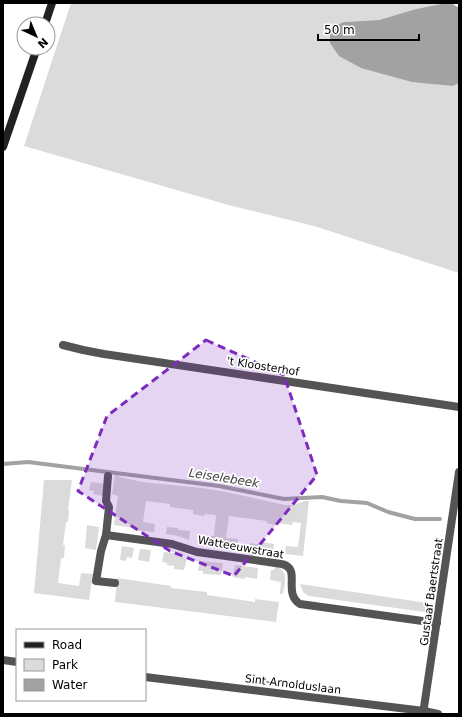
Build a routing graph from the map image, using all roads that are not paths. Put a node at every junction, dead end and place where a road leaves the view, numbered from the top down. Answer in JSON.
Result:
{"nodes":[{"id":1,"x":52,"y":3,"type":"edge"},
{"id":2,"x":48,"y":16,"type":"edge"},
{"id":3,"x":34,"y":56,"type":"edge"},
{"id":4,"x":3,"y":147,"type":"edge"},
{"id":5,"x":63,"y":345,"type":"dead end"},
{"id":6,"x":459,"y":407,"type":"edge"},
{"id":7,"x":459,"y":472,"type":"edge"},
{"id":8,"x":108,"y":476,"type":"dead end"},
{"id":9,"x":106,"y":536,"type":"junction"},
{"id":10,"x":115,"y":583,"type":"dead end"},
{"id":11,"x":437,"y":623,"type":"junction"},
{"id":12,"x":3,"y":660,"type":"edge"},
{"id":13,"x":16,"y":662,"type":"edge"},
{"id":14,"x":146,"y":677,"type":"edge"},
{"id":15,"x":424,"y":712,"type":"edge"},
{"id":16,"x":438,"y":714,"type":"edge"}],
"edges":[{"from":1,"to":2,"type":"main road"},
{"from":3,"to":4,"type":"main road"},
{"from":5,"to":6,"type":"street","name":"'t Kloosterhof"},
{"from":7,"to":11,"type":"street","name":"Gustaaf Baertstraat"},
{"from":8,"to":9,"type":"street"},
{"from":9,"to":10,"type":"street"},
{"from":9,"to":11,"type":"street","name":"Watteeuwstraat"},
{"from":11,"to":15,"type":"street","name":"Gustaaf Baertstraat"},
{"from":12,"to":13,"type":"street"},
{"from":14,"to":15,"type":"street","name":"Sint-Arnolduslaan"},
{"from":15,"to":16,"type":"street","name":"Sint-Arnolduslaan"}]}
